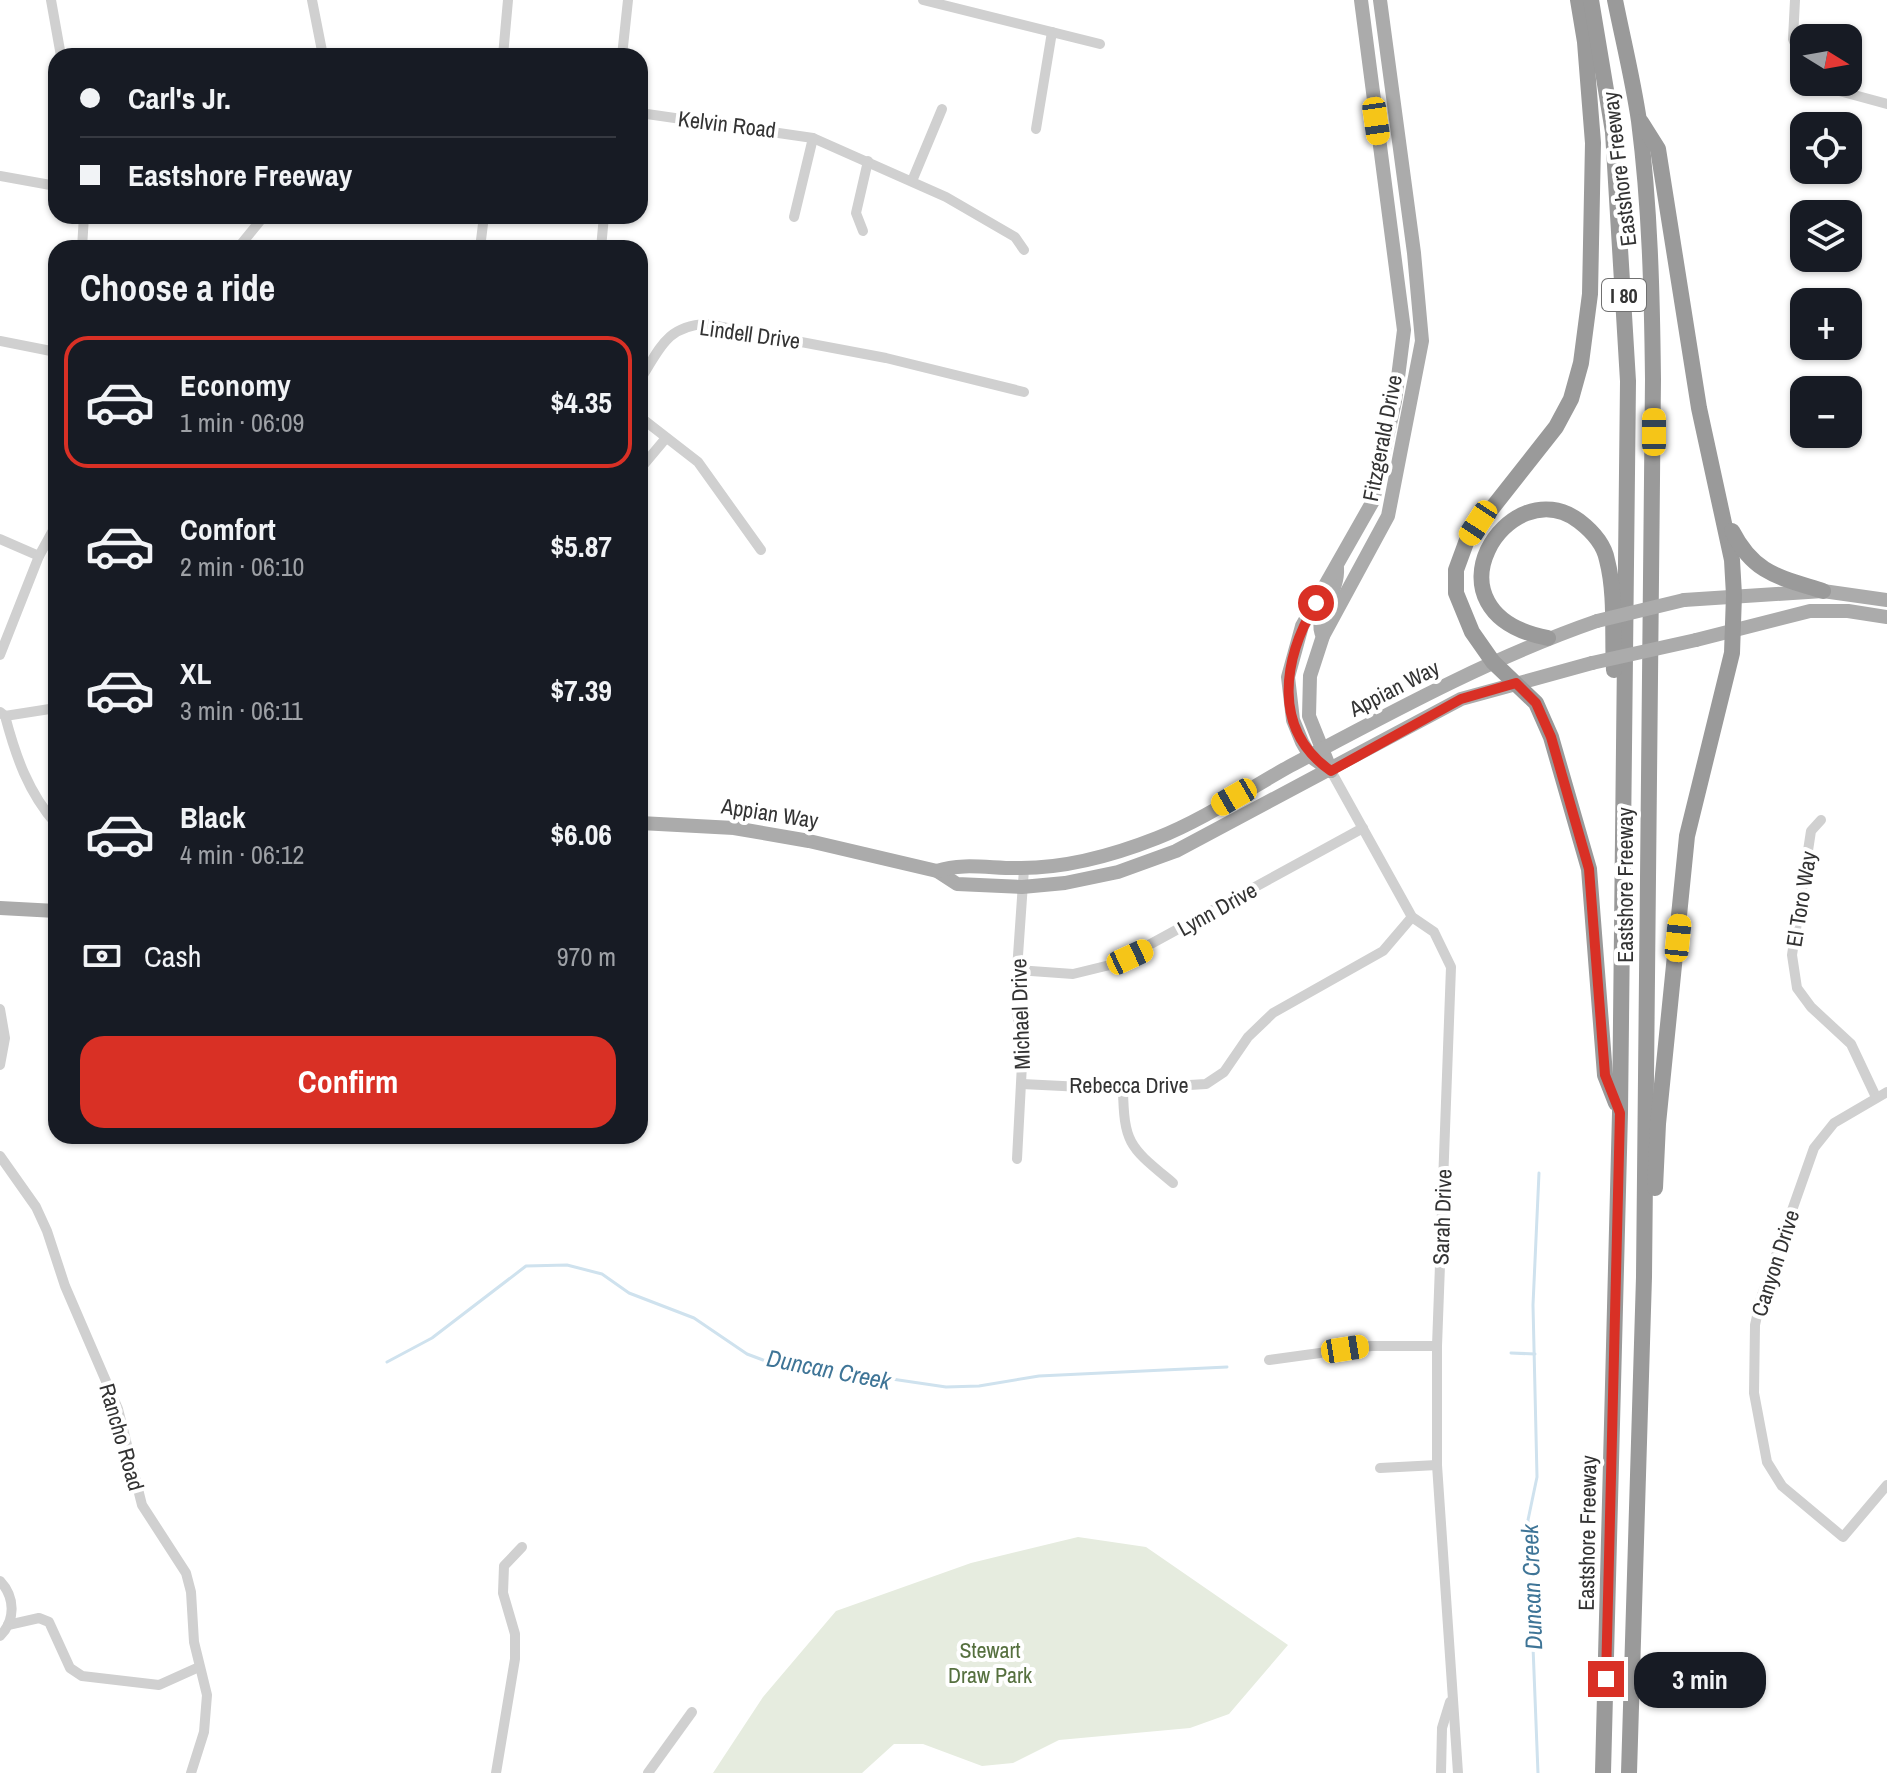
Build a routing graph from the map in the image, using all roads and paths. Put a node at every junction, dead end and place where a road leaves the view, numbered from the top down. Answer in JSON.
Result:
{"nodes":[{"id":1,"x":51,"y":0,"type":"edge"},
{"id":2,"x":312,"y":0,"type":"edge"},
{"id":3,"x":508,"y":0,"type":"edge"},
{"id":4,"x":628,"y":0,"type":"edge"},
{"id":5,"x":923,"y":0,"type":"edge"},
{"id":6,"x":1361,"y":0,"type":"edge"},
{"id":7,"x":1380,"y":0,"type":"edge"},
{"id":8,"x":1578,"y":0,"type":"edge"},
{"id":9,"x":1591,"y":0,"type":"edge"},
{"id":10,"x":1615,"y":0,"type":"edge"},
{"id":11,"x":1795,"y":0,"type":"edge"},
{"id":12,"x":1794,"y":24,"type":"edge"},
{"id":13,"x":1052,"y":32,"type":"junction"},
{"id":14,"x":1100,"y":44,"type":"dead end"},
{"id":15,"x":60,"y":48,"type":"edge"},
{"id":16,"x":321,"y":48,"type":"edge"},
{"id":17,"x":504,"y":48,"type":"edge"},
{"id":18,"x":623,"y":48,"type":"edge"},
{"id":19,"x":1858,"y":96,"type":"edge"},
{"id":20,"x":1887,"y":104,"type":"edge"},
{"id":21,"x":942,"y":109,"type":"dead end"},
{"id":22,"x":648,"y":114,"type":"edge"},
{"id":23,"x":1638,"y":117,"type":"junction"},
{"id":24,"x":1036,"y":129,"type":"dead end"},
{"id":25,"x":813,"y":138,"type":"junction"},
{"id":26,"x":868,"y":161,"type":"junction"},
{"id":27,"x":0,"y":176,"type":"edge"},
{"id":28,"x":912,"y":181,"type":"junction"},
{"id":29,"x":48,"y":185,"type":"edge"},
{"id":30,"x":794,"y":217,"type":"dead end"},
{"id":31,"x":258,"y":224,"type":"edge"},
{"id":32,"x":863,"y":231,"type":"dead end"},
{"id":33,"x":244,"y":240,"type":"edge"},
{"id":34,"x":1024,"y":250,"type":"dead end"},
{"id":35,"x":0,"y":341,"type":"edge"},
{"id":36,"x":48,"y":350,"type":"edge"},
{"id":37,"x":648,"y":368,"type":"edge"},
{"id":38,"x":1024,"y":392,"type":"dead end"},
{"id":39,"x":648,"y":423,"type":"edge"},
{"id":40,"x":666,"y":438,"type":"junction"},
{"id":41,"x":648,"y":459,"type":"edge"},
{"id":42,"x":1717,"y":494,"type":"junction"},
{"id":43,"x":1365,"y":519,"type":"junction"},
{"id":44,"x":0,"y":539,"type":"edge"},
{"id":45,"x":48,"y":540,"type":"edge"},
{"id":46,"x":761,"y":550,"type":"dead end"},
{"id":47,"x":39,"y":556,"type":"junction"},
{"id":48,"x":1337,"y":568,"type":"junction"},
{"id":49,"x":1352,"y":583,"type":"junction"},
{"id":50,"x":1823,"y":591,"type":"junction"},
{"id":51,"x":1734,"y":595,"type":"junction"},
{"id":52,"x":1887,"y":600,"type":"edge"},
{"id":53,"x":1887,"y":617,"type":"edge"},
{"id":54,"x":1734,"y":633,"type":"junction"},
{"id":55,"x":1323,"y":636,"type":"junction"},
{"id":56,"x":1548,"y":638,"type":"junction"},
{"id":57,"x":0,"y":655,"type":"edge"},
{"id":58,"x":1493,"y":662,"type":"junction"},
{"id":59,"x":1516,"y":683,"type":"junction"},
{"id":60,"x":48,"y":709,"type":"edge"},
{"id":61,"x":3,"y":714,"type":"edge"},
{"id":62,"x":1325,"y":749,"type":"junction"},
{"id":63,"x":1310,"y":756,"type":"junction"},
{"id":64,"x":1621,"y":756,"type":"junction"},
{"id":65,"x":1331,"y":771,"type":"junction"},
{"id":66,"x":48,"y":815,"type":"edge"},
{"id":67,"x":1821,"y":820,"type":"dead end"},
{"id":68,"x":648,"y":823,"type":"edge"},
{"id":69,"x":1363,"y":828,"type":"junction"},
{"id":70,"x":1024,"y":869,"type":"junction"},
{"id":71,"x":937,"y":871,"type":"junction"},
{"id":72,"x":1022,"y":887,"type":"junction"},
{"id":73,"x":0,"y":908,"type":"edge"},
{"id":74,"x":48,"y":911,"type":"edge"},
{"id":75,"x":1412,"y":917,"type":"junction"},
{"id":76,"x":1017,"y":970,"type":"junction"},
{"id":77,"x":0,"y":1009,"type":"edge"},
{"id":78,"x":0,"y":1065,"type":"edge"},
{"id":79,"x":1022,"y":1084,"type":"junction"},
{"id":80,"x":1123,"y":1089,"type":"junction"},
{"id":81,"x":1887,"y":1092,"type":"edge"},
{"id":82,"x":1876,"y":1097,"type":"junction"},
{"id":83,"x":1620,"y":1113,"type":"junction"},
{"id":84,"x":0,"y":1156,"type":"edge"},
{"id":85,"x":1017,"y":1159,"type":"dead end"},
{"id":86,"x":1173,"y":1183,"type":"dead end"},
{"id":87,"x":1644,"y":1277,"type":"junction"},
{"id":88,"x":1437,"y":1346,"type":"junction"},
{"id":89,"x":1269,"y":1360,"type":"dead end"},
{"id":90,"x":1437,"y":1465,"type":"junction"},
{"id":91,"x":1380,"y":1468,"type":"dead end"},
{"id":92,"x":1887,"y":1485,"type":"edge"},
{"id":93,"x":522,"y":1547,"type":"dead end"},
{"id":94,"x":0,"y":1581,"type":"edge"},
{"id":95,"x":8,"y":1625,"type":"junction"},
{"id":96,"x":0,"y":1636,"type":"edge"},
{"id":97,"x":199,"y":1667,"type":"junction"},
{"id":98,"x":1451,"y":1700,"type":"junction"},
{"id":99,"x":692,"y":1712,"type":"dead end"},
{"id":100,"x":191,"y":1773,"type":"edge"},
{"id":101,"x":496,"y":1773,"type":"edge"},
{"id":102,"x":648,"y":1773,"type":"edge"},
{"id":103,"x":1441,"y":1773,"type":"edge"},
{"id":104,"x":1458,"y":1773,"type":"edge"},
{"id":105,"x":1603,"y":1773,"type":"edge"},
{"id":106,"x":1629,"y":1773,"type":"edge"}],
"edges":[{"from":1,"to":15,"type":"street"},
{"from":2,"to":16,"type":"street"},
{"from":3,"to":17,"type":"street"},
{"from":4,"to":18,"type":"street"},
{"from":5,"to":13,"type":"street"},
{"from":6,"to":43,"type":"main road","name":"Fitzgerald Drive"},
{"from":7,"to":49,"type":"main road","name":"Fitzgerald Drive"},
{"from":8,"to":58,"type":"highway"},
{"from":9,"to":64,"type":"highway","name":"Eastshore Freeway","number":"I 80"},
{"from":10,"to":23,"type":"highway","name":"Eastshore Freeway","number":"I 80"},
{"from":11,"to":12,"type":"street"},
{"from":13,"to":14,"type":"street"},
{"from":13,"to":24,"type":"street"},
{"from":19,"to":20,"type":"street"},
{"from":21,"to":28,"type":"street"},
{"from":22,"to":25,"type":"street","name":"Kelvin Road"},
{"from":23,"to":42,"type":"highway"},
{"from":23,"to":87,"type":"highway","name":"Eastshore Freeway","number":"I 80"},
{"from":25,"to":26,"type":"street","name":"Kelvin Road"},
{"from":25,"to":30,"type":"street"},
{"from":26,"to":28,"type":"street","name":"Kelvin Road"},
{"from":26,"to":32,"type":"street"},
{"from":27,"to":29,"type":"street"},
{"from":28,"to":34,"type":"street","name":"Kelvin Road"},
{"from":31,"to":33,"type":"street"},
{"from":35,"to":36,"type":"street"},
{"from":37,"to":38,"type":"street","name":"Lindell Drive"},
{"from":39,"to":40,"type":"street"},
{"from":40,"to":41,"type":"street"},
{"from":40,"to":46,"type":"street"},
{"from":42,"to":50,"type":"highway"},
{"from":42,"to":51,"type":"highway"},
{"from":43,"to":48,"type":"main road","name":"Fitzgerald Drive"},
{"from":43,"to":49,"type":"main road"},
{"from":44,"to":47,"type":"street"},
{"from":45,"to":47,"type":"street"},
{"from":47,"to":57,"type":"street"},
{"from":48,"to":55,"type":"main road"},
{"from":48,"to":63,"type":"main road","name":"Fitzgerald Drive"},
{"from":49,"to":55,"type":"main road","name":"Fitzgerald Drive"},
{"from":50,"to":51,"type":"main road","name":"Appian Way"},
{"from":50,"to":52,"type":"main road","name":"Appian Way"},
{"from":51,"to":54,"type":"highway"},
{"from":51,"to":56,"type":"main road","name":"Appian Way","bridge":true},
{"from":53,"to":54,"type":"main road","name":"Appian Way"},
{"from":54,"to":59,"type":"main road","name":"Appian Way","bridge":true},
{"from":54,"to":87,"type":"highway"},
{"from":55,"to":62,"type":"main road","name":"Fitzgerald Drive"},
{"from":56,"to":58,"type":"main road","name":"Appian Way"},
{"from":56,"to":64,"type":"highway"},
{"from":58,"to":59,"type":"highway"},
{"from":58,"to":62,"type":"main road","name":"Appian Way"},
{"from":59,"to":65,"type":"main road","name":"Appian Way"},
{"from":59,"to":83,"type":"highway"},
{"from":60,"to":61,"type":"street"},
{"from":61,"to":66,"type":"street"},
{"from":62,"to":63,"type":"main road","name":"Appian Way"},
{"from":62,"to":65,"type":"main road","name":"Fitzgerald Drive"},
{"from":63,"to":65,"type":"main road","name":"Fitzgerald Drive"},
{"from":63,"to":70,"type":"main road","name":"Appian Way"},
{"from":64,"to":83,"type":"highway","name":"Eastshore Freeway","number":"I 80"},
{"from":65,"to":69,"type":"street","name":"Sarah Drive"},
{"from":65,"to":72,"type":"main road","name":"Appian Way"},
{"from":67,"to":82,"type":"street","name":"El Toro Way"},
{"from":68,"to":71,"type":"main road","name":"Appian Way"},
{"from":69,"to":75,"type":"street","name":"Sarah Drive"},
{"from":69,"to":76,"type":"street","name":"Lynn Drive"},
{"from":70,"to":71,"type":"main road","name":"Appian Way"},
{"from":70,"to":72,"type":"street","name":"Michael Drive"},
{"from":71,"to":72,"type":"main road","name":"Appian Way"},
{"from":72,"to":76,"type":"street","name":"Michael Drive"},
{"from":73,"to":74,"type":"main road"},
{"from":75,"to":80,"type":"street","name":"Rebecca Drive"},
{"from":75,"to":88,"type":"street","name":"Sarah Drive"},
{"from":76,"to":79,"type":"street","name":"Michael Drive"},
{"from":77,"to":78,"type":"street"},
{"from":79,"to":80,"type":"street","name":"Rebecca Drive"},
{"from":79,"to":85,"type":"street","name":"Michael Drive"},
{"from":80,"to":86,"type":"street"},
{"from":81,"to":82,"type":"street","name":"Canyon Drive"},
{"from":82,"to":92,"type":"street","name":"Canyon Drive"},
{"from":83,"to":105,"type":"highway","name":"Eastshore Freeway","number":"I 80"},
{"from":84,"to":97,"type":"street","name":"Rancho Road"},
{"from":87,"to":106,"type":"highway","name":"Eastshore Freeway","number":"I 80"},
{"from":88,"to":89,"type":"street"},
{"from":88,"to":90,"type":"street","name":"Sarah Drive"},
{"from":90,"to":91,"type":"street"},
{"from":90,"to":98,"type":"street","name":"Sarah Drive"},
{"from":93,"to":101,"type":"street"},
{"from":94,"to":95,"type":"street"},
{"from":95,"to":96,"type":"street"},
{"from":95,"to":97,"type":"street"},
{"from":97,"to":100,"type":"street","name":"Rancho Road"},
{"from":98,"to":103,"type":"street","name":"Sarah Drive"},
{"from":98,"to":104,"type":"street","name":"Sarah Drive"},
{"from":99,"to":102,"type":"street"}]}
